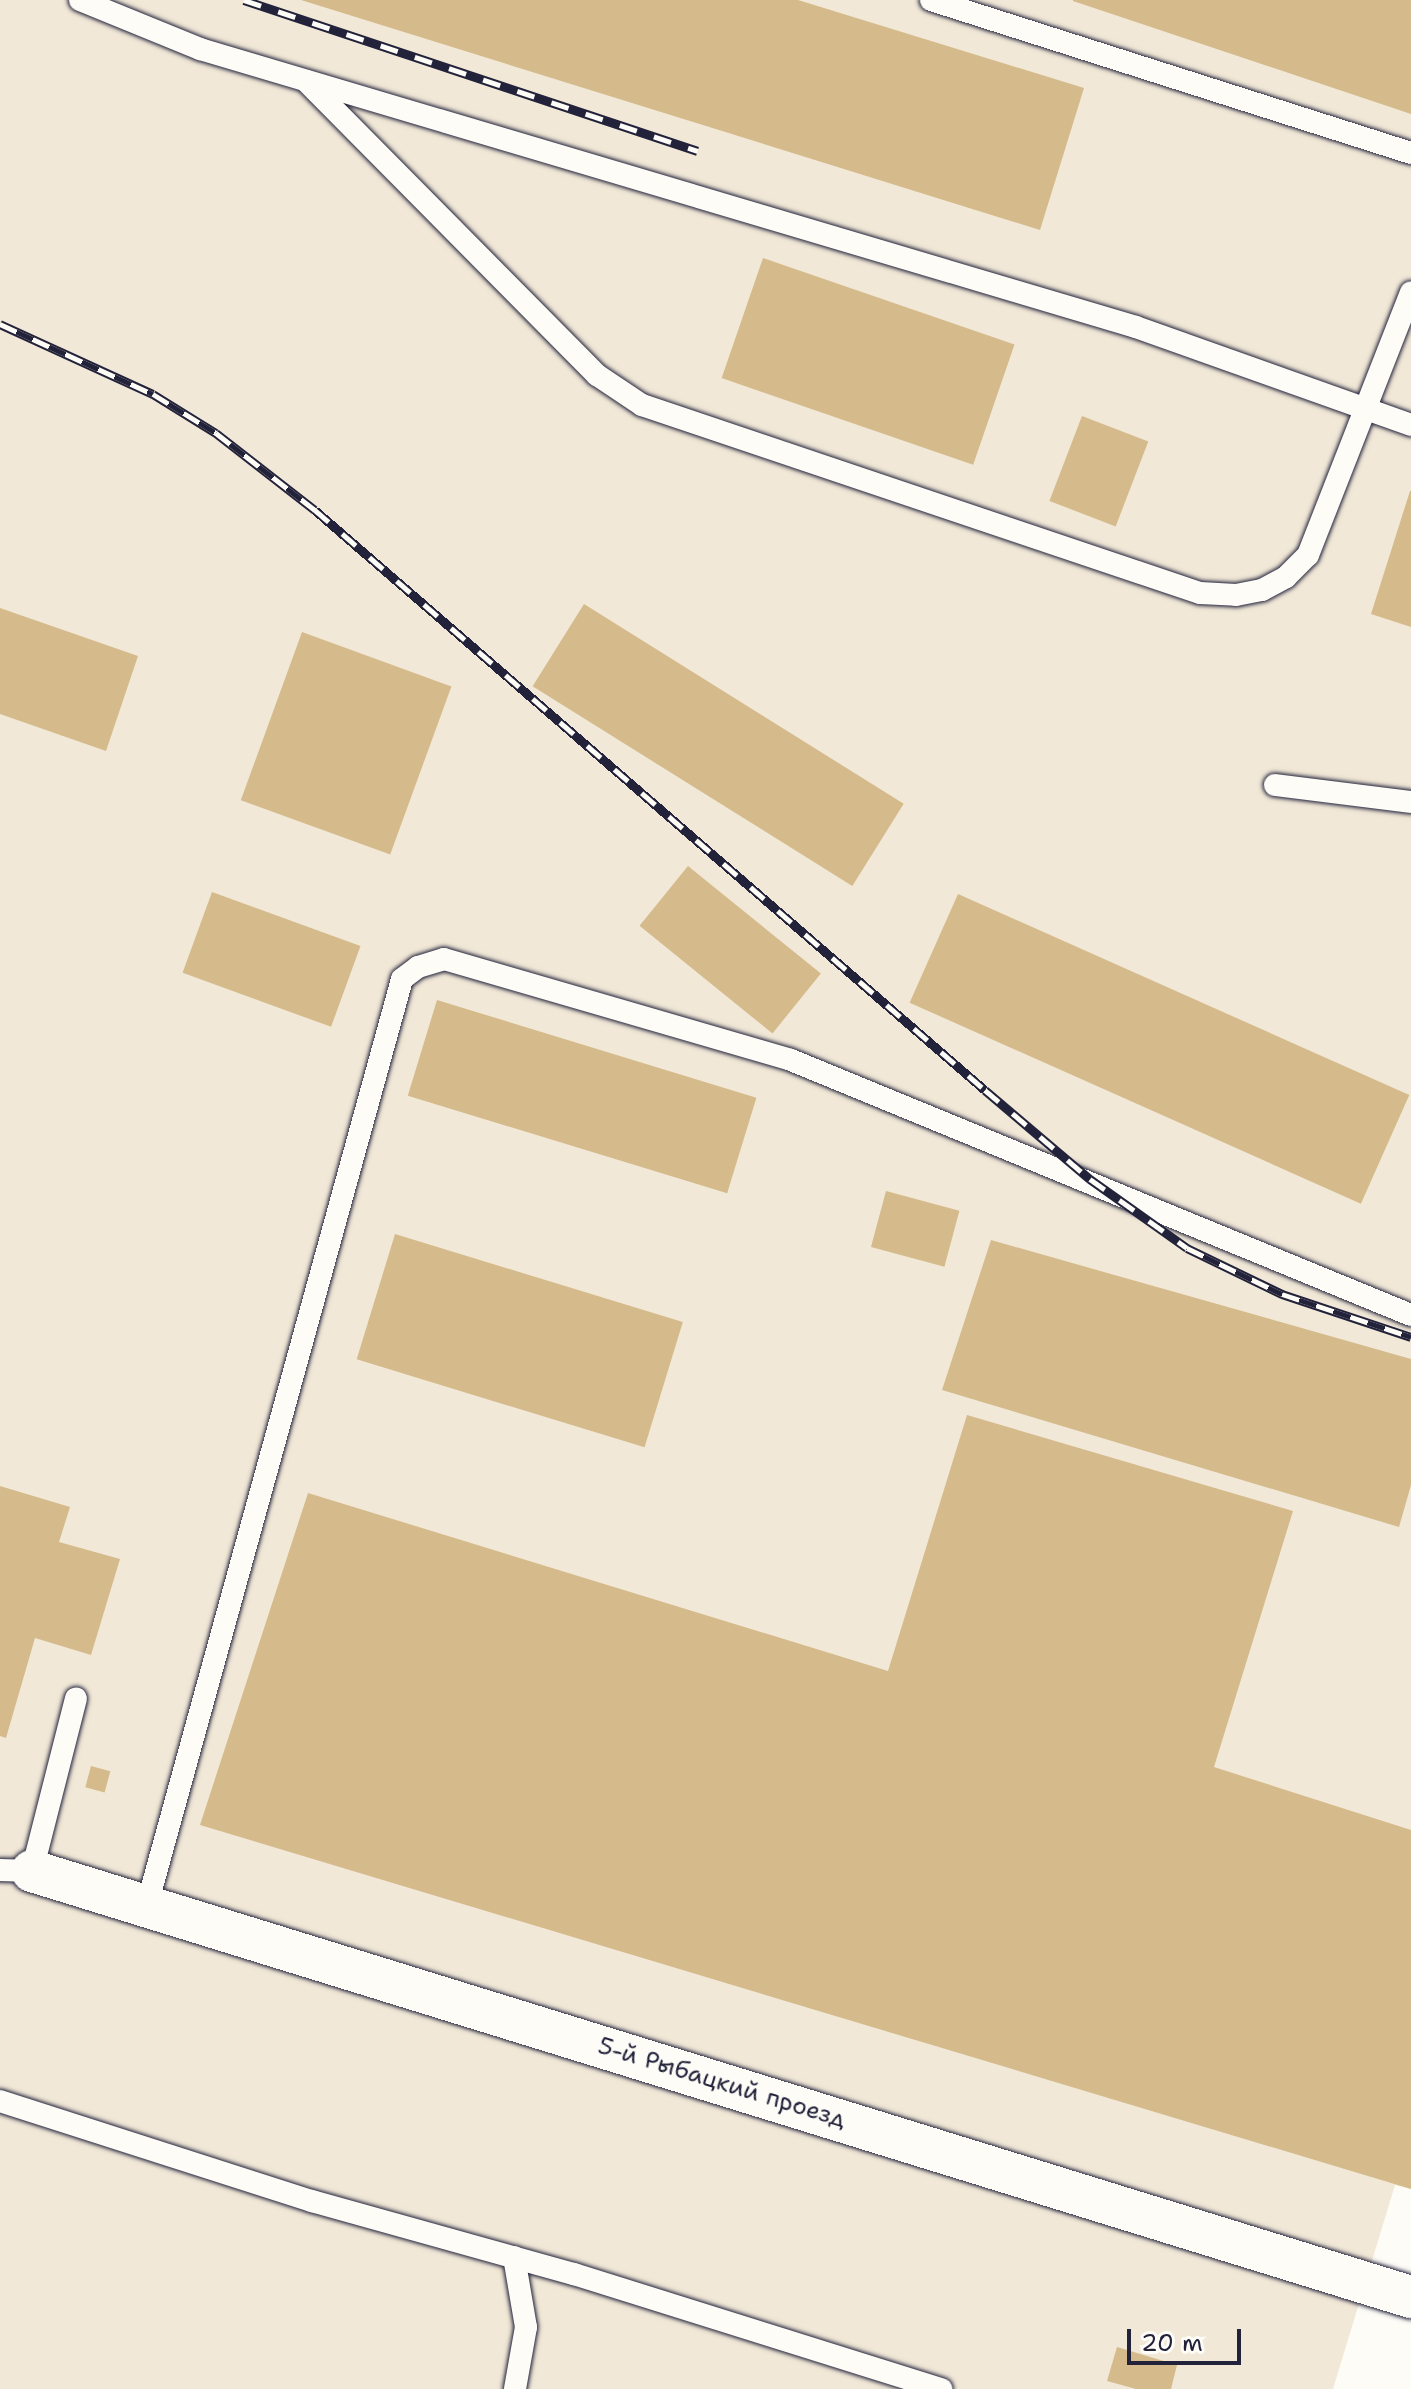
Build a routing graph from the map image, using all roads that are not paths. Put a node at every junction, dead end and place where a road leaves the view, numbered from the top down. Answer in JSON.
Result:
{"nodes":[{"id":1,"x":80,"y":0,"type":"edge"},
{"id":2,"x":931,"y":0,"type":"edge"},
{"id":3,"x":306,"y":81,"type":"junction"},
{"id":4,"x":1411,"y":153,"type":"edge"},
{"id":5,"x":1411,"y":292,"type":"edge"},
{"id":6,"x":1368,"y":410,"type":"junction"},
{"id":7,"x":1411,"y":425,"type":"edge"},
{"id":8,"x":1275,"y":785,"type":"dead end"},
{"id":9,"x":1411,"y":802,"type":"edge"},
{"id":10,"x":1411,"y":1315,"type":"edge"},
{"id":11,"x":76,"y":1699,"type":"dead end"},
{"id":12,"x":16,"y":1870,"type":"edge"},
{"id":13,"x":147,"y":1905,"type":"junction"},
{"id":14,"x":0,"y":2101,"type":"edge"},
{"id":15,"x":514,"y":2257,"type":"junction"},
{"id":16,"x":1411,"y":2297,"type":"edge"},
{"id":17,"x":515,"y":2389,"type":"edge"},
{"id":18,"x":941,"y":2389,"type":"edge"}],
"edges":[{"from":1,"to":3,"type":"lane"},
{"from":2,"to":4,"type":"lane"},
{"from":3,"to":6,"type":"lane"},
{"from":3,"to":6,"type":"lane"},
{"from":5,"to":6,"type":"lane"},
{"from":6,"to":7,"type":"lane"},
{"from":8,"to":9,"type":"lane"},
{"from":10,"to":13,"type":"lane"},
{"from":11,"to":12,"type":"lane"},
{"from":12,"to":13,"type":"street","name":"5-й Рыбацкий проезд"},
{"from":13,"to":16,"type":"street","name":"5-й Рыбацкий проезд"},
{"from":14,"to":15,"type":"lane"},
{"from":15,"to":17,"type":"lane"},
{"from":15,"to":18,"type":"lane"}]}
